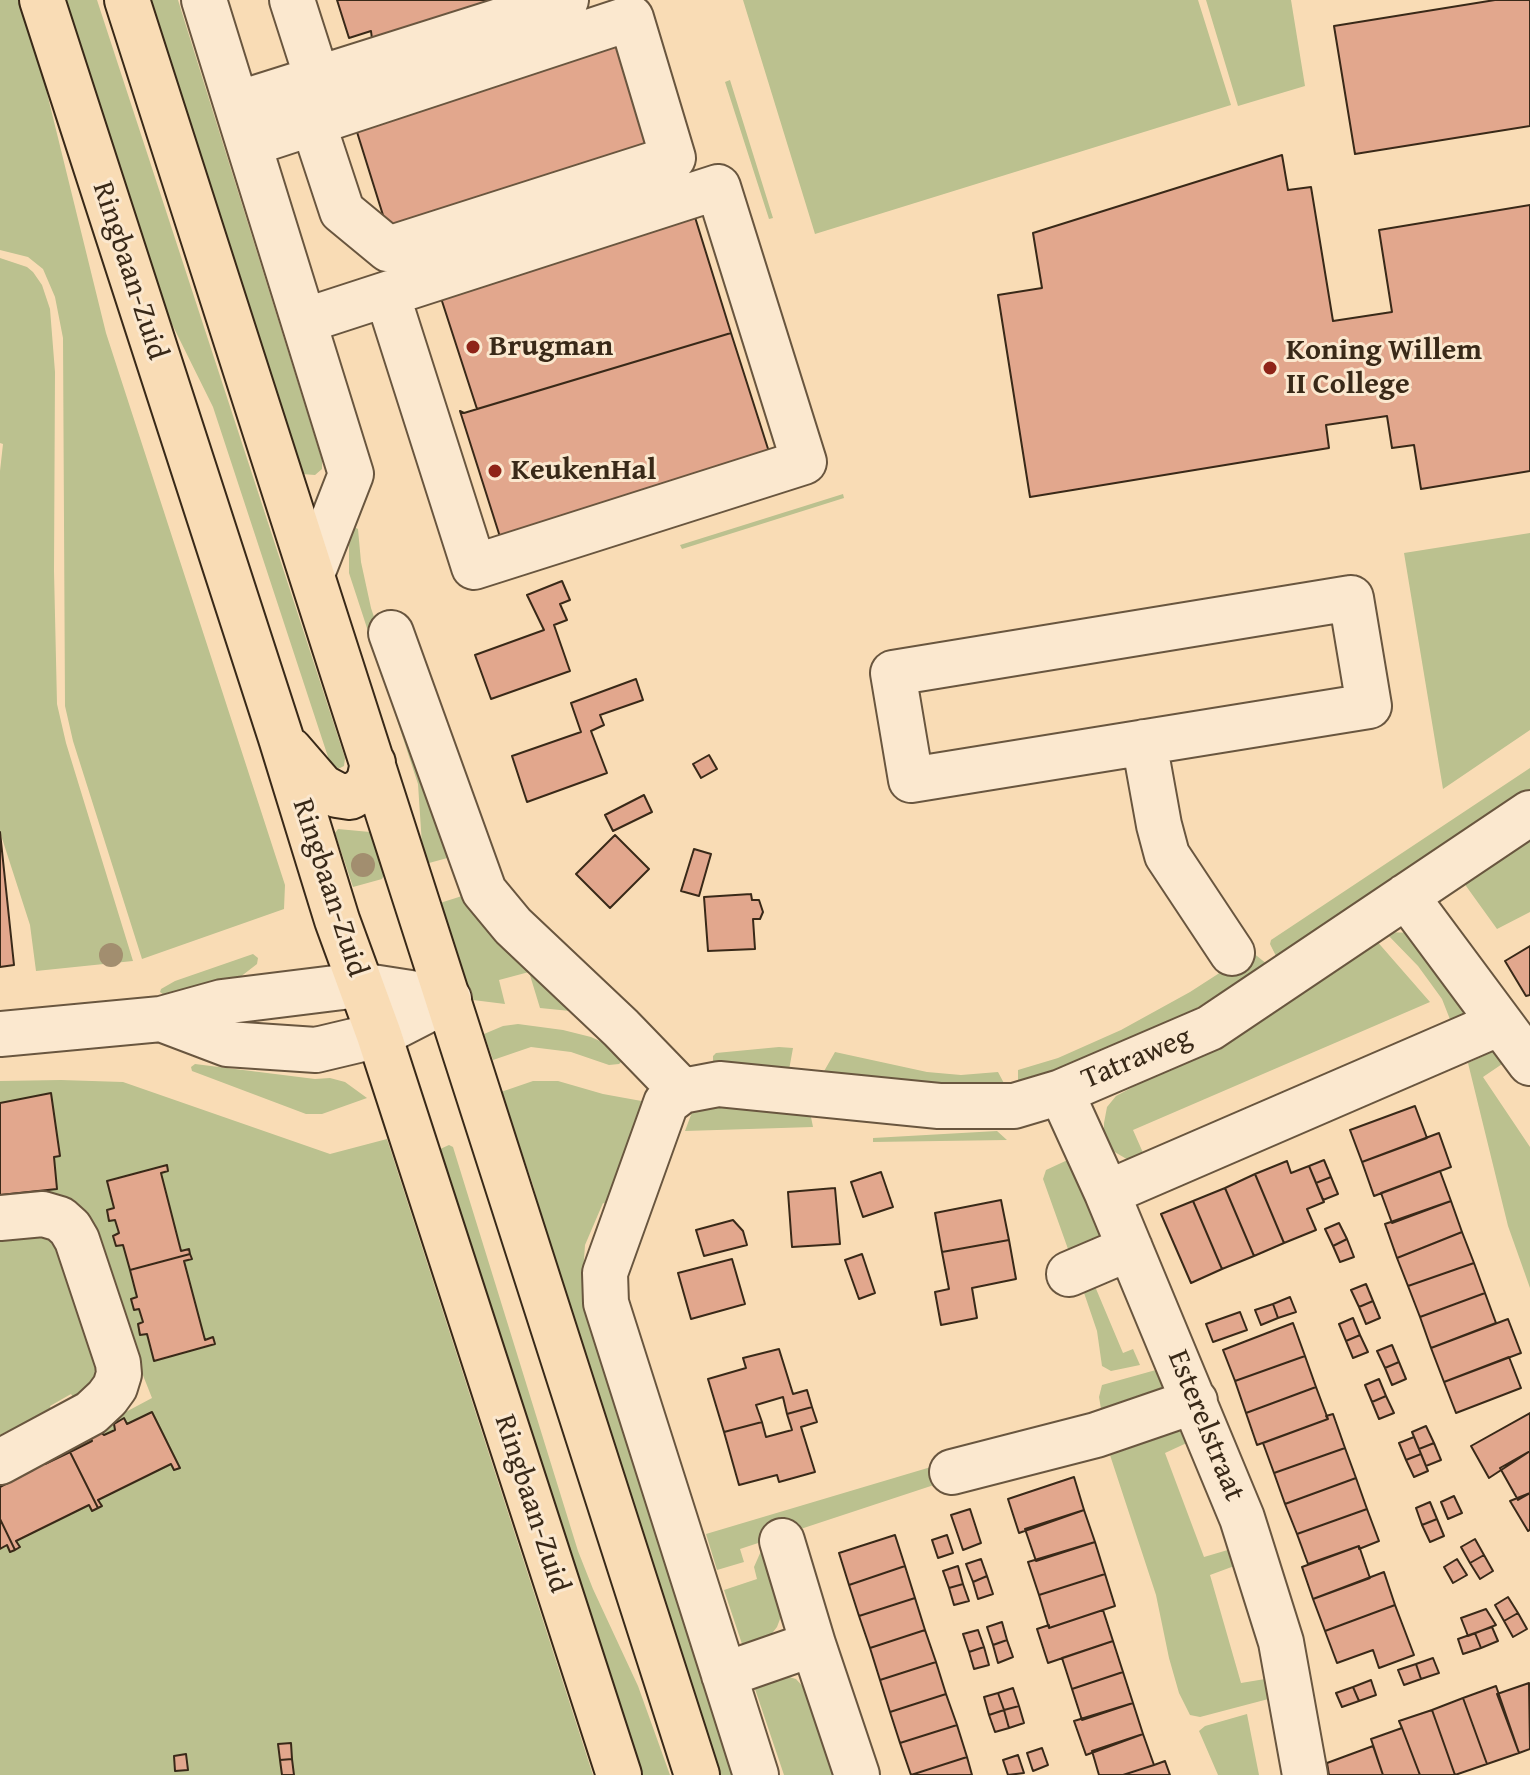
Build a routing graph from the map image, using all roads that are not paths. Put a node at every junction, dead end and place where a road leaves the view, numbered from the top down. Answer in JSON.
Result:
{"nodes":[{"id":1,"x":42,"y":0,"type":"edge"},
{"id":2,"x":127,"y":0,"type":"edge"},
{"id":3,"x":204,"y":0,"type":"edge"},
{"id":4,"x":292,"y":0,"type":"edge"},
{"id":5,"x":566,"y":0,"type":"edge"},
{"id":6,"x":317,"y":78,"type":"junction"},
{"id":7,"x":313,"y":123,"type":"junction"},
{"id":8,"x":243,"y":124,"type":"junction"},
{"id":9,"x":387,"y":294,"type":"junction"},
{"id":10,"x":304,"y":321,"type":"junction"},
{"id":11,"x":312,"y":574,"type":"junction"},
{"id":12,"x":391,"y":633,"type":"dead end"},
{"id":13,"x":281,"y":738,"type":"junction"},
{"id":14,"x":1144,"y":742,"type":"junction"},
{"id":15,"x":373,"y":763,"type":"junction"},
{"id":16,"x":1530,"y":813,"type":"edge"},
{"id":17,"x":1406,"y":896,"type":"junction"},
{"id":18,"x":1232,"y":953,"type":"dead end"},
{"id":19,"x":359,"y":985,"type":"junction"},
{"id":20,"x":449,"y":999,"type":"junction"},
{"id":21,"x":161,"y":1019,"type":"junction"},
{"id":22,"x":1500,"y":1023,"type":"junction"},
{"id":23,"x":0,"y":1034,"type":"edge"},
{"id":24,"x":379,"y":1035,"type":"junction"},
{"id":25,"x":1530,"y":1063,"type":"edge"},
{"id":26,"x":682,"y":1091,"type":"junction"},
{"id":27,"x":1061,"y":1092,"type":"junction"},
{"id":28,"x":1107,"y":1193,"type":"junction"},
{"id":29,"x":0,"y":1218,"type":"edge"},
{"id":30,"x":1130,"y":1248,"type":"junction"},
{"id":31,"x":1069,"y":1274,"type":"dead end"},
{"id":32,"x":1195,"y":1401,"type":"junction"},
{"id":33,"x":0,"y":1462,"type":"edge"},
{"id":34,"x":952,"y":1472,"type":"dead end"},
{"id":35,"x":782,"y":1541,"type":"dead end"},
{"id":36,"x":813,"y":1644,"type":"junction"},
{"id":37,"x":724,"y":1675,"type":"junction"},
{"id":38,"x":619,"y":1775,"type":"edge"},
{"id":39,"x":697,"y":1775,"type":"edge"},
{"id":40,"x":756,"y":1775,"type":"edge"},
{"id":41,"x":857,"y":1775,"type":"edge"},
{"id":42,"x":1305,"y":1775,"type":"edge"}],
"edges":[{"from":1,"to":13,"type":"main road","name":"Ringbaan-Zuid"},
{"from":2,"to":11,"type":"main road"},
{"from":3,"to":8,"type":"street"},
{"from":4,"to":6,"type":"street"},
{"from":5,"to":6,"type":"street"},
{"from":6,"to":8,"type":"street"},
{"from":7,"to":7,"type":"street"},
{"from":7,"to":8,"type":"street"},
{"from":8,"to":10,"type":"street"},
{"from":9,"to":9,"type":"street"},
{"from":9,"to":10,"type":"street"},
{"from":10,"to":11,"type":"street"},
{"from":11,"to":15,"type":"main road"},
{"from":12,"to":26,"type":"street"},
{"from":13,"to":15,"type":"main road"},
{"from":13,"to":19,"type":"main road","name":"Ringbaan-Zuid"},
{"from":14,"to":14,"type":"street"},
{"from":14,"to":18,"type":"street"},
{"from":15,"to":20,"type":"main road"},
{"from":16,"to":17,"type":"street","name":"Tatraweg"},
{"from":17,"to":22,"type":"street"},
{"from":17,"to":27,"type":"street","name":"Tatraweg"},
{"from":19,"to":20,"type":"street"},
{"from":19,"to":21,"type":"street"},
{"from":19,"to":24,"type":"main road","name":"Ringbaan-Zuid"},
{"from":20,"to":24,"type":"street"},
{"from":20,"to":39,"type":"main road"},
{"from":21,"to":23,"type":"street"},
{"from":21,"to":24,"type":"street"},
{"from":22,"to":25,"type":"street"},
{"from":22,"to":28,"type":"street"},
{"from":24,"to":38,"type":"main road","name":"Ringbaan-Zuid"},
{"from":26,"to":27,"type":"street","name":"Tatraweg"},
{"from":26,"to":37,"type":"street"},
{"from":27,"to":28,"type":"street","name":"Esterelstraat"},
{"from":28,"to":30,"type":"street","name":"Esterelstraat"},
{"from":29,"to":33,"type":"street"},
{"from":30,"to":31,"type":"street"},
{"from":30,"to":32,"type":"street","name":"Esterelstraat"},
{"from":32,"to":34,"type":"street"},
{"from":32,"to":42,"type":"street","name":"Esterelstraat"},
{"from":35,"to":36,"type":"street"},
{"from":36,"to":37,"type":"street"},
{"from":36,"to":41,"type":"street"},
{"from":37,"to":40,"type":"street"}]}
